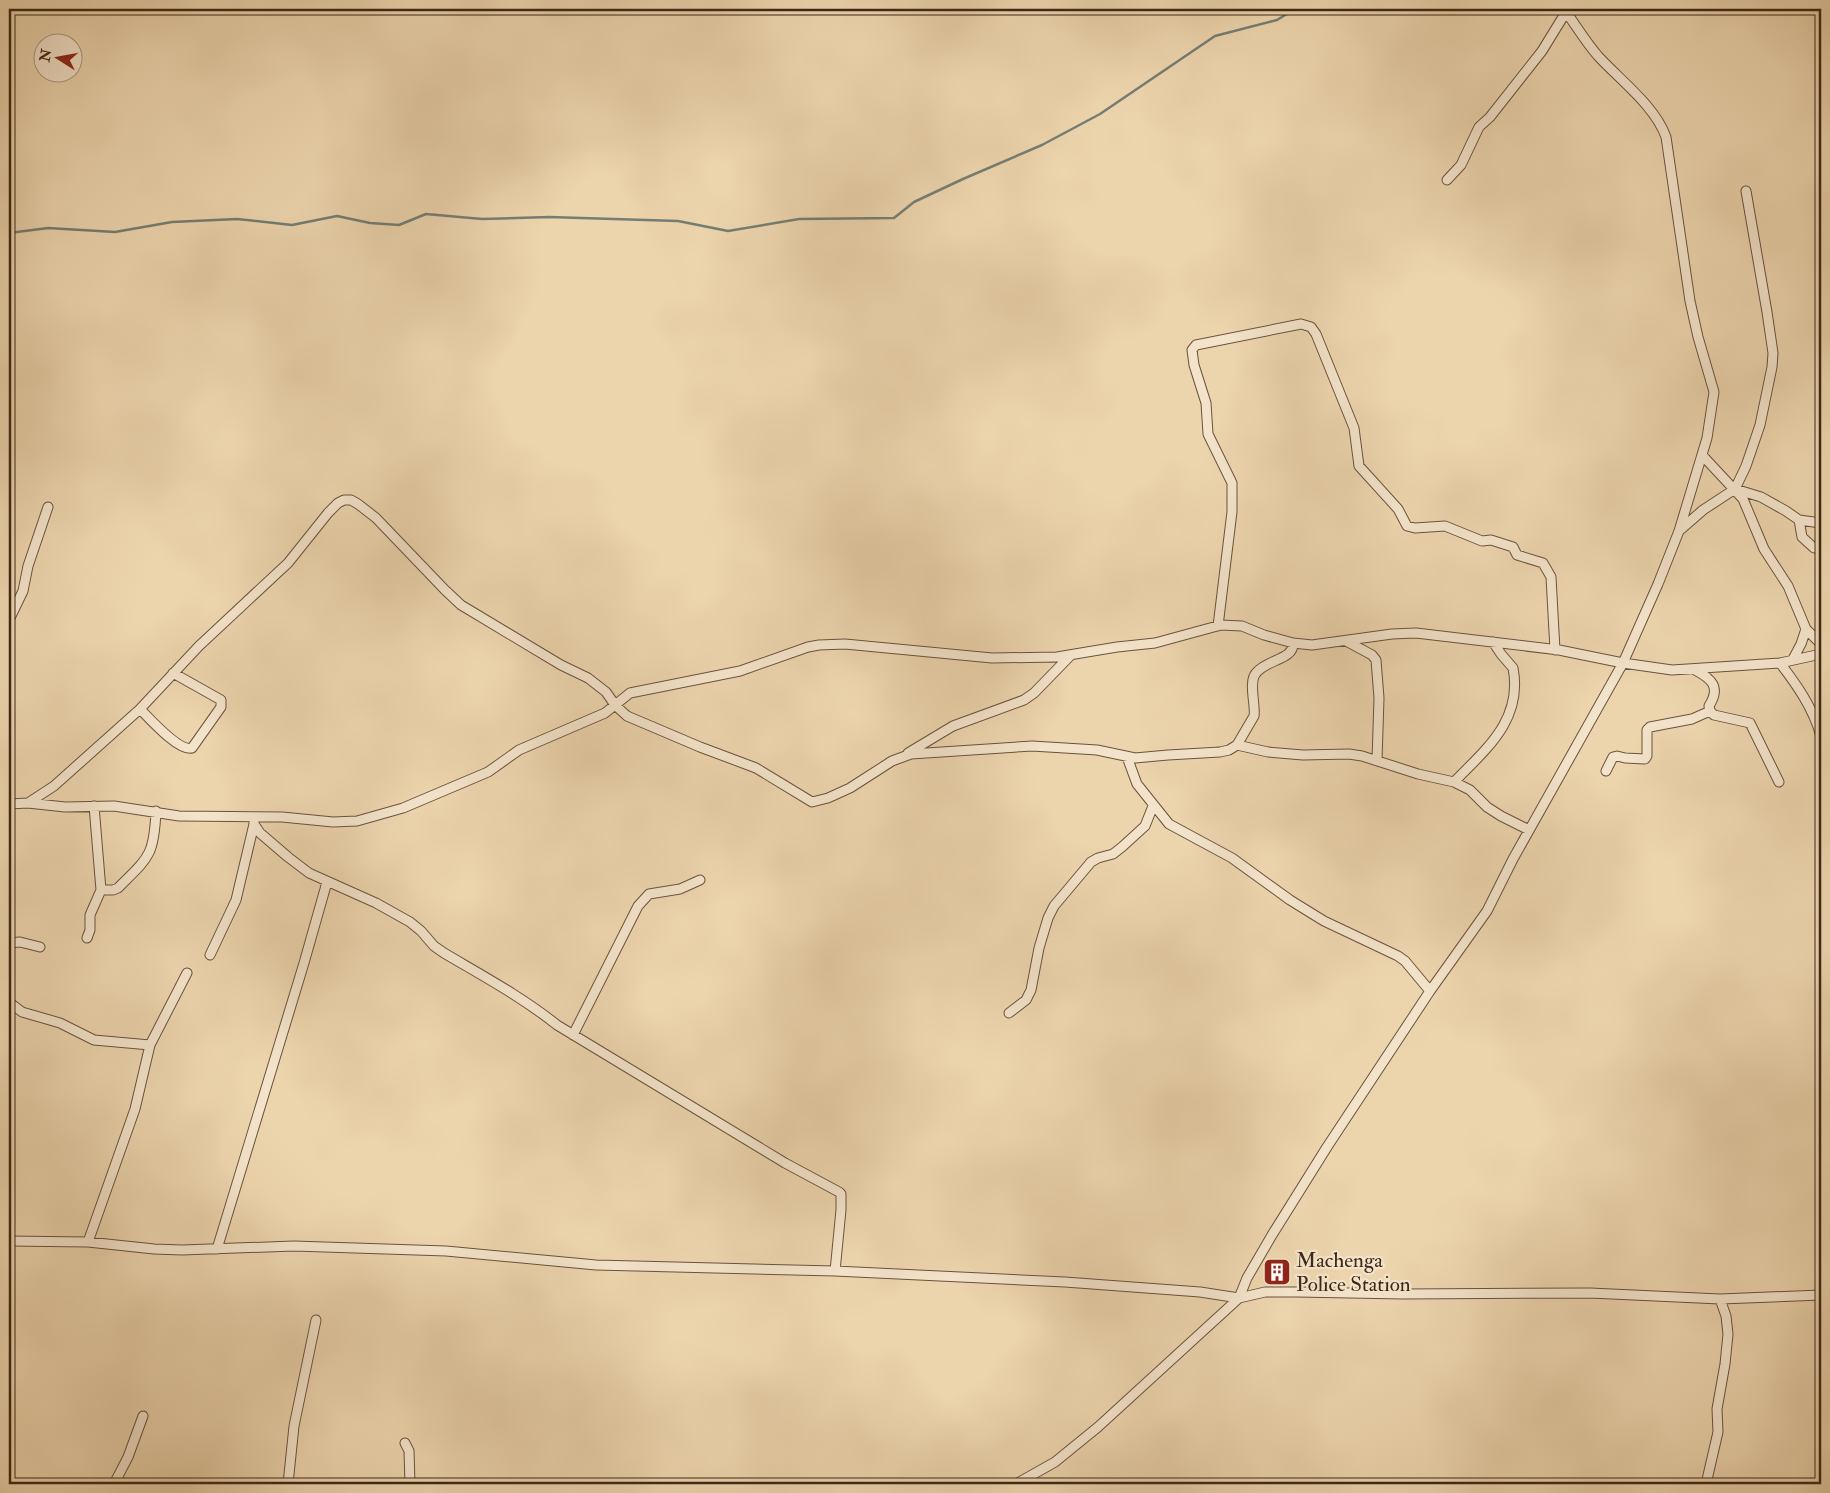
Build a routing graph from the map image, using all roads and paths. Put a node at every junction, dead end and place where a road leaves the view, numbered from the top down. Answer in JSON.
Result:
{"nodes":[{"id":1,"x":1565,"y":10,"type":"edge"},
{"id":2,"x":1447,"y":180,"type":"dead end"},
{"id":3,"x":1746,"y":191,"type":"dead end"},
{"id":4,"x":1702,"y":454,"type":"junction"},
{"id":5,"x":1735,"y":489,"type":"junction"},
{"id":6,"x":48,"y":507,"type":"dead end"},
{"id":7,"x":1799,"y":520,"type":"junction"},
{"id":8,"x":1821,"y":523,"type":"edge"},
{"id":9,"x":1680,"y":530,"type":"junction"},
{"id":10,"x":1814,"y":548,"type":"dead end"},
{"id":11,"x":9,"y":620,"type":"edge"},
{"id":12,"x":1218,"y":626,"type":"junction"},
{"id":13,"x":1806,"y":628,"type":"junction"},
{"id":14,"x":1346,"y":641,"type":"junction"},
{"id":15,"x":1493,"y":642,"type":"junction"},
{"id":16,"x":1293,"y":643,"type":"junction"},
{"id":17,"x":1821,"y":644,"type":"edge"},
{"id":18,"x":1555,"y":650,"type":"junction"},
{"id":19,"x":1821,"y":654,"type":"edge"},
{"id":20,"x":1070,"y":656,"type":"junction"},
{"id":21,"x":1792,"y":659,"type":"junction"},
{"id":22,"x":1623,"y":662,"type":"junction"},
{"id":23,"x":1780,"y":663,"type":"junction"},
{"id":24,"x":1695,"y":669,"type":"junction"},
{"id":25,"x":173,"y":673,"type":"junction"},
{"id":26,"x":615,"y":705,"type":"junction"},
{"id":27,"x":140,"y":709,"type":"junction"},
{"id":28,"x":1710,"y":711,"type":"junction"},
{"id":29,"x":1821,"y":736,"type":"edge"},
{"id":30,"x":1237,"y":745,"type":"junction"},
{"id":31,"x":901,"y":757,"type":"junction"},
{"id":32,"x":1127,"y":757,"type":"junction"},
{"id":33,"x":1377,"y":760,"type":"junction"},
{"id":34,"x":1606,"y":772,"type":"dead end"},
{"id":35,"x":1454,"y":782,"type":"junction"},
{"id":36,"x":1780,"y":782,"type":"dead end"},
{"id":37,"x":28,"y":803,"type":"junction"},
{"id":38,"x":9,"y":804,"type":"edge"},
{"id":39,"x":94,"y":806,"type":"junction"},
{"id":40,"x":1153,"y":806,"type":"junction"},
{"id":41,"x":156,"y":811,"type":"junction"},
{"id":42,"x":254,"y":820,"type":"junction"},
{"id":43,"x":1529,"y":830,"type":"junction"},
{"id":44,"x":700,"y":880,"type":"dead end"},
{"id":45,"x":327,"y":882,"type":"junction"},
{"id":46,"x":102,"y":890,"type":"junction"},
{"id":47,"x":87,"y":938,"type":"dead end"},
{"id":48,"x":9,"y":943,"type":"edge"},
{"id":49,"x":40,"y":947,"type":"dead end"},
{"id":50,"x":210,"y":955,"type":"dead end"},
{"id":51,"x":187,"y":973,"type":"dead end"},
{"id":52,"x":1430,"y":991,"type":"junction"},
{"id":53,"x":9,"y":1002,"type":"edge"},
{"id":54,"x":1009,"y":1013,"type":"dead end"},
{"id":55,"x":573,"y":1035,"type":"junction"},
{"id":56,"x":150,"y":1045,"type":"junction"},
{"id":57,"x":9,"y":1242,"type":"edge"},
{"id":58,"x":88,"y":1242,"type":"junction"},
{"id":59,"x":217,"y":1249,"type":"junction"},
{"id":60,"x":835,"y":1271,"type":"junction"},
{"id":61,"x":1821,"y":1296,"type":"edge"},
{"id":62,"x":1239,"y":1298,"type":"junction"},
{"id":63,"x":1720,"y":1299,"type":"junction"},
{"id":64,"x":316,"y":1320,"type":"dead end"},
{"id":65,"x":143,"y":1416,"type":"dead end"},
{"id":66,"x":405,"y":1442,"type":"dead end"},
{"id":67,"x":114,"y":1484,"type":"edge"},
{"id":68,"x":288,"y":1484,"type":"edge"},
{"id":69,"x":410,"y":1484,"type":"edge"},
{"id":70,"x":1016,"y":1484,"type":"edge"},
{"id":71,"x":1706,"y":1484,"type":"edge"}],
"edges":[{"from":1,"to":2,"type":"street"},
{"from":1,"to":4,"type":"street"},
{"from":3,"to":5,"type":"street"},
{"from":4,"to":5,"type":"street"},
{"from":4,"to":9,"type":"street"},
{"from":5,"to":7,"type":"street"},
{"from":5,"to":9,"type":"street"},
{"from":5,"to":13,"type":"street"},
{"from":6,"to":11,"type":"street"},
{"from":7,"to":8,"type":"street"},
{"from":7,"to":10,"type":"street"},
{"from":9,"to":22,"type":"street"},
{"from":12,"to":16,"type":"street"},
{"from":12,"to":18,"type":"street"},
{"from":12,"to":20,"type":"street"},
{"from":13,"to":17,"type":"street"},
{"from":13,"to":21,"type":"street"},
{"from":14,"to":15,"type":"street"},
{"from":14,"to":16,"type":"street"},
{"from":14,"to":33,"type":"street"},
{"from":15,"to":18,"type":"street"},
{"from":15,"to":35,"type":"street"},
{"from":16,"to":30,"type":"street"},
{"from":18,"to":22,"type":"street"},
{"from":19,"to":21,"type":"street"},
{"from":20,"to":26,"type":"street"},
{"from":20,"to":31,"type":"street"},
{"from":21,"to":23,"type":"street"},
{"from":22,"to":24,"type":"street"},
{"from":22,"to":43,"type":"street"},
{"from":23,"to":24,"type":"street"},
{"from":23,"to":29,"type":"street"},
{"from":24,"to":28,"type":"street"},
{"from":25,"to":26,"type":"street"},
{"from":25,"to":27,"type":"street"},
{"from":25,"to":27,"type":"street"},
{"from":26,"to":31,"type":"street"},
{"from":26,"to":42,"type":"street"},
{"from":27,"to":37,"type":"street"},
{"from":28,"to":34,"type":"street"},
{"from":28,"to":36,"type":"street"},
{"from":30,"to":32,"type":"street"},
{"from":30,"to":33,"type":"street"},
{"from":31,"to":32,"type":"street"},
{"from":32,"to":40,"type":"street"},
{"from":33,"to":35,"type":"street"},
{"from":35,"to":43,"type":"street"},
{"from":37,"to":38,"type":"street"},
{"from":37,"to":39,"type":"street"},
{"from":39,"to":41,"type":"street"},
{"from":39,"to":46,"type":"street"},
{"from":40,"to":52,"type":"street"},
{"from":40,"to":54,"type":"street"},
{"from":41,"to":42,"type":"street"},
{"from":41,"to":46,"type":"street"},
{"from":42,"to":45,"type":"street"},
{"from":42,"to":50,"type":"street"},
{"from":43,"to":52,"type":"street"},
{"from":44,"to":55,"type":"street"},
{"from":45,"to":55,"type":"street"},
{"from":45,"to":59,"type":"street"},
{"from":46,"to":47,"type":"street"},
{"from":48,"to":49,"type":"street"},
{"from":51,"to":56,"type":"street"},
{"from":52,"to":62,"type":"street"},
{"from":53,"to":56,"type":"street"},
{"from":55,"to":60,"type":"street"},
{"from":56,"to":58,"type":"street"},
{"from":57,"to":58,"type":"street"},
{"from":58,"to":59,"type":"street"},
{"from":59,"to":60,"type":"street"},
{"from":60,"to":62,"type":"street"},
{"from":61,"to":63,"type":"street"},
{"from":62,"to":63,"type":"street"},
{"from":62,"to":70,"type":"street"},
{"from":63,"to":71,"type":"street"},
{"from":64,"to":68,"type":"street"},
{"from":65,"to":67,"type":"street"},
{"from":66,"to":69,"type":"street"}]}
